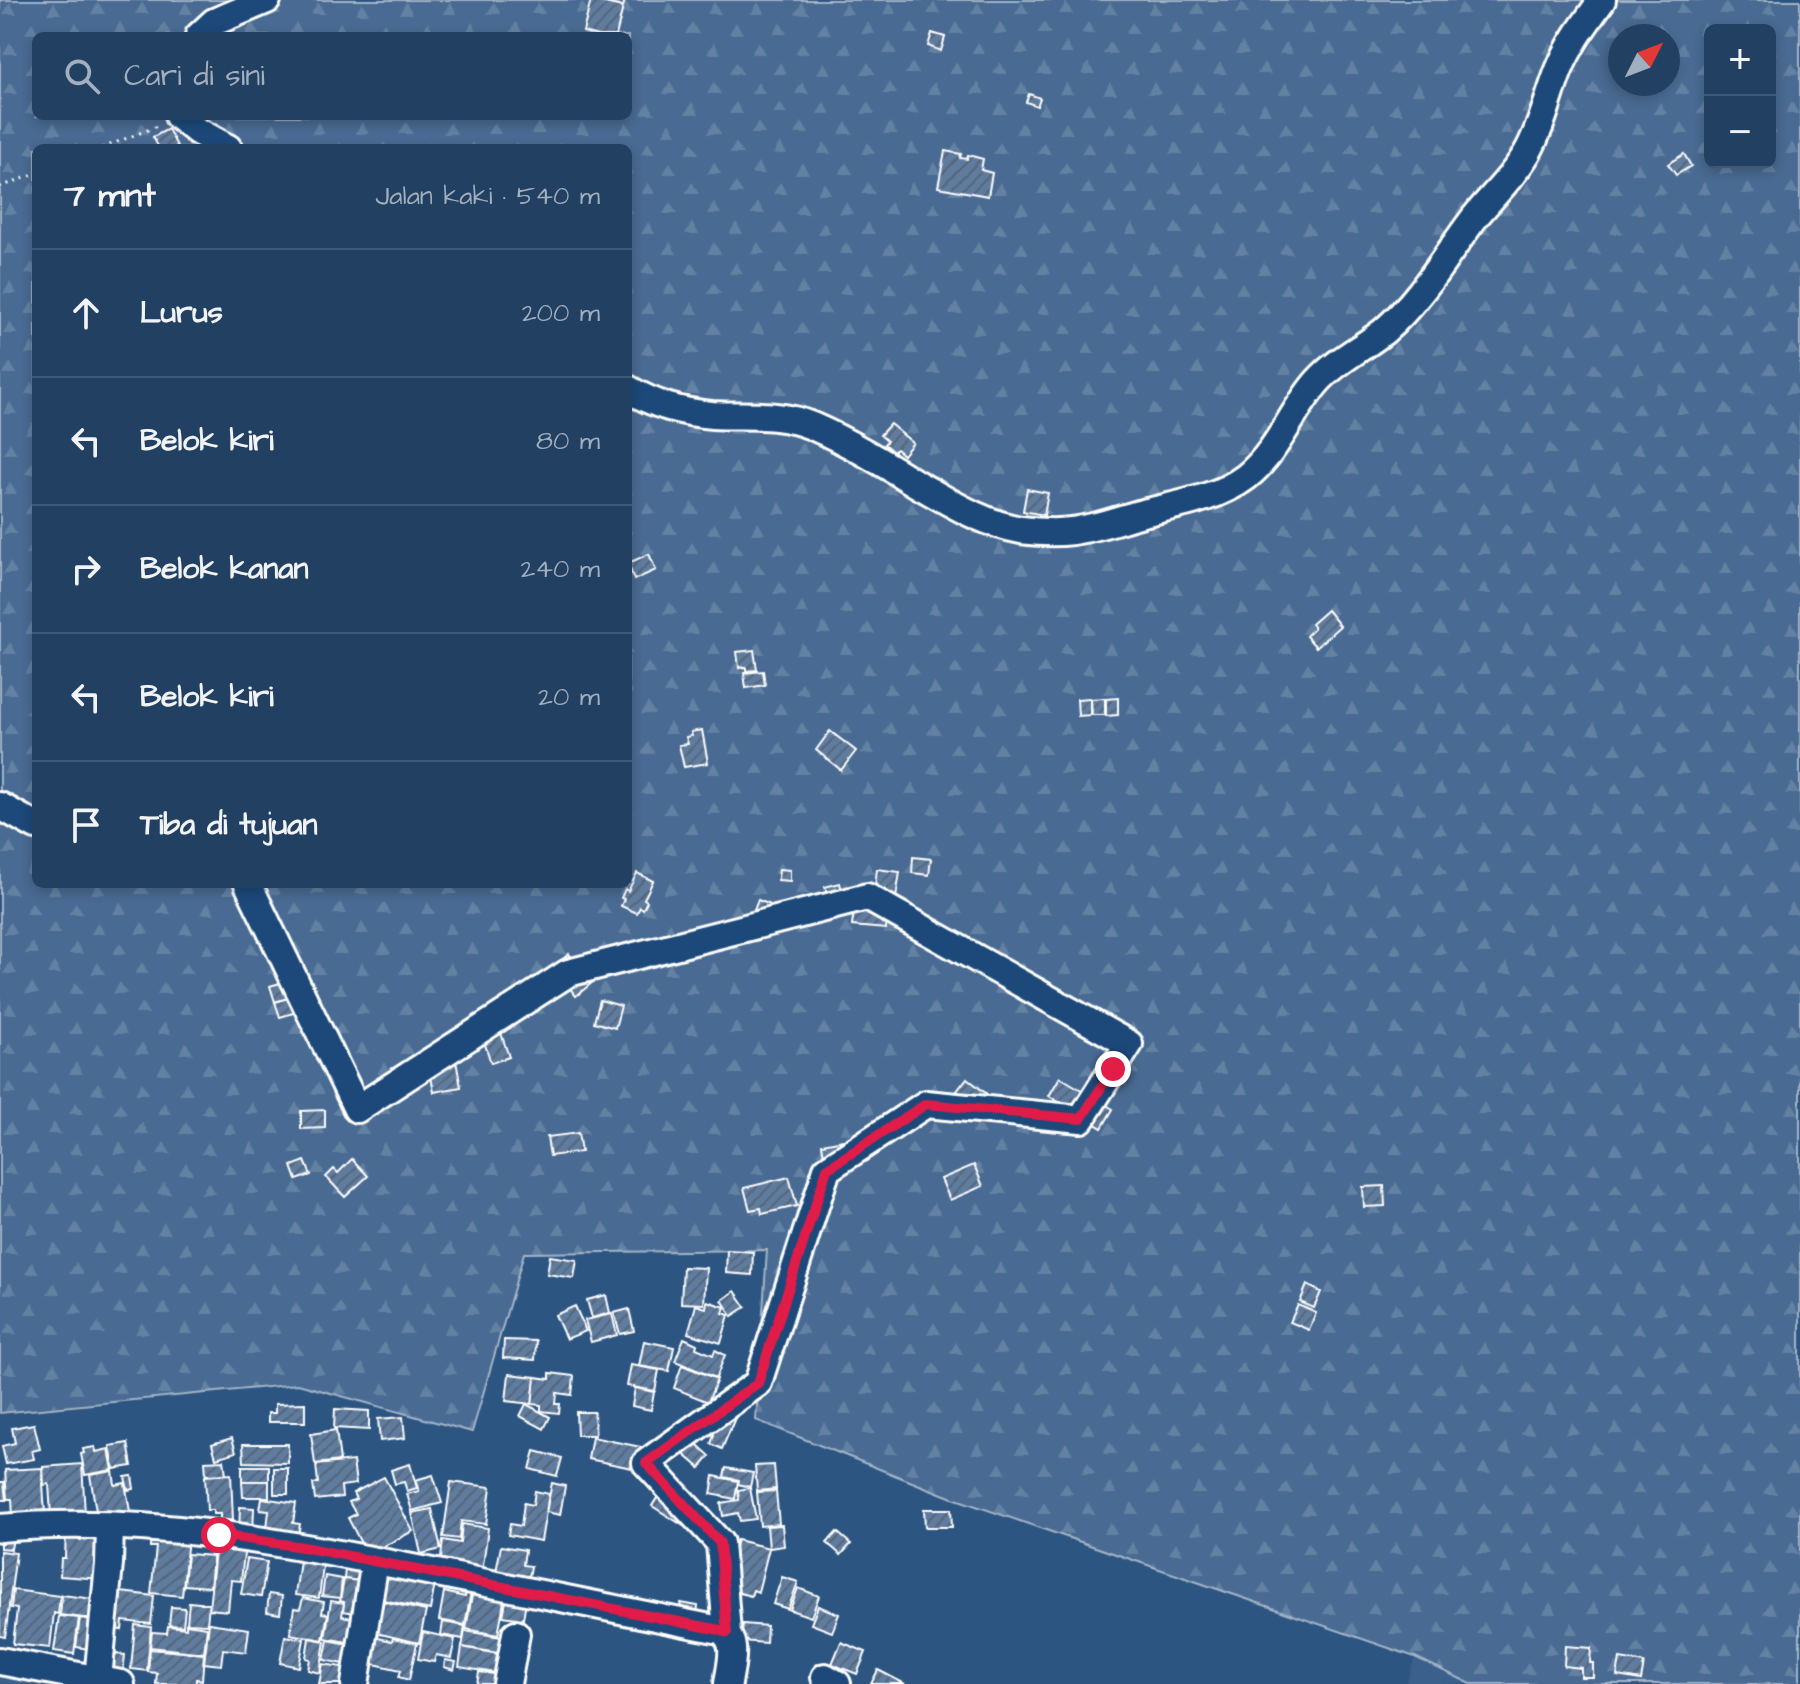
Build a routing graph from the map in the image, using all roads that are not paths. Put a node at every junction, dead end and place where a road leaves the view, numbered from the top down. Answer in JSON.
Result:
{"nodes":[{"id":1,"x":267,"y":0,"type":"edge"},
{"id":2,"x":1602,"y":0,"type":"edge"},
{"id":3,"x":203,"y":32,"type":"edge"},
{"id":4,"x":183,"y":120,"type":"edge"},
{"id":5,"x":222,"y":144,"type":"edge"},
{"id":6,"x":632,"y":391,"type":"edge"},
{"id":7,"x":0,"y":806,"type":"edge"},
{"id":8,"x":32,"y":824,"type":"edge"},
{"id":9,"x":250,"y":888,"type":"edge"},
{"id":10,"x":110,"y":1526,"type":"junction"},
{"id":11,"x":0,"y":1528,"type":"edge"},
{"id":12,"x":375,"y":1561,"type":"junction"},
{"id":13,"x":727,"y":1633,"type":"junction"},
{"id":14,"x":516,"y":1634,"type":"dead end"},
{"id":15,"x":0,"y":1661,"type":"edge"},
{"id":16,"x":110,"y":1682,"type":"edge"},
{"id":17,"x":355,"y":1684,"type":"edge"},
{"id":18,"x":507,"y":1684,"type":"edge"},
{"id":19,"x":728,"y":1684,"type":"edge"}],
"edges":[{"from":1,"to":3,"type":"street"},
{"from":2,"to":6,"type":"street"},
{"from":4,"to":5,"type":"street"},
{"from":7,"to":8,"type":"street"},
{"from":9,"to":13,"type":"street"},
{"from":10,"to":11,"type":"street"},
{"from":10,"to":12,"type":"street"},
{"from":10,"to":16,"type":"street"},
{"from":12,"to":13,"type":"street"},
{"from":12,"to":17,"type":"street"},
{"from":13,"to":19,"type":"street"},
{"from":14,"to":18,"type":"street"},
{"from":15,"to":16,"type":"street"}]}
